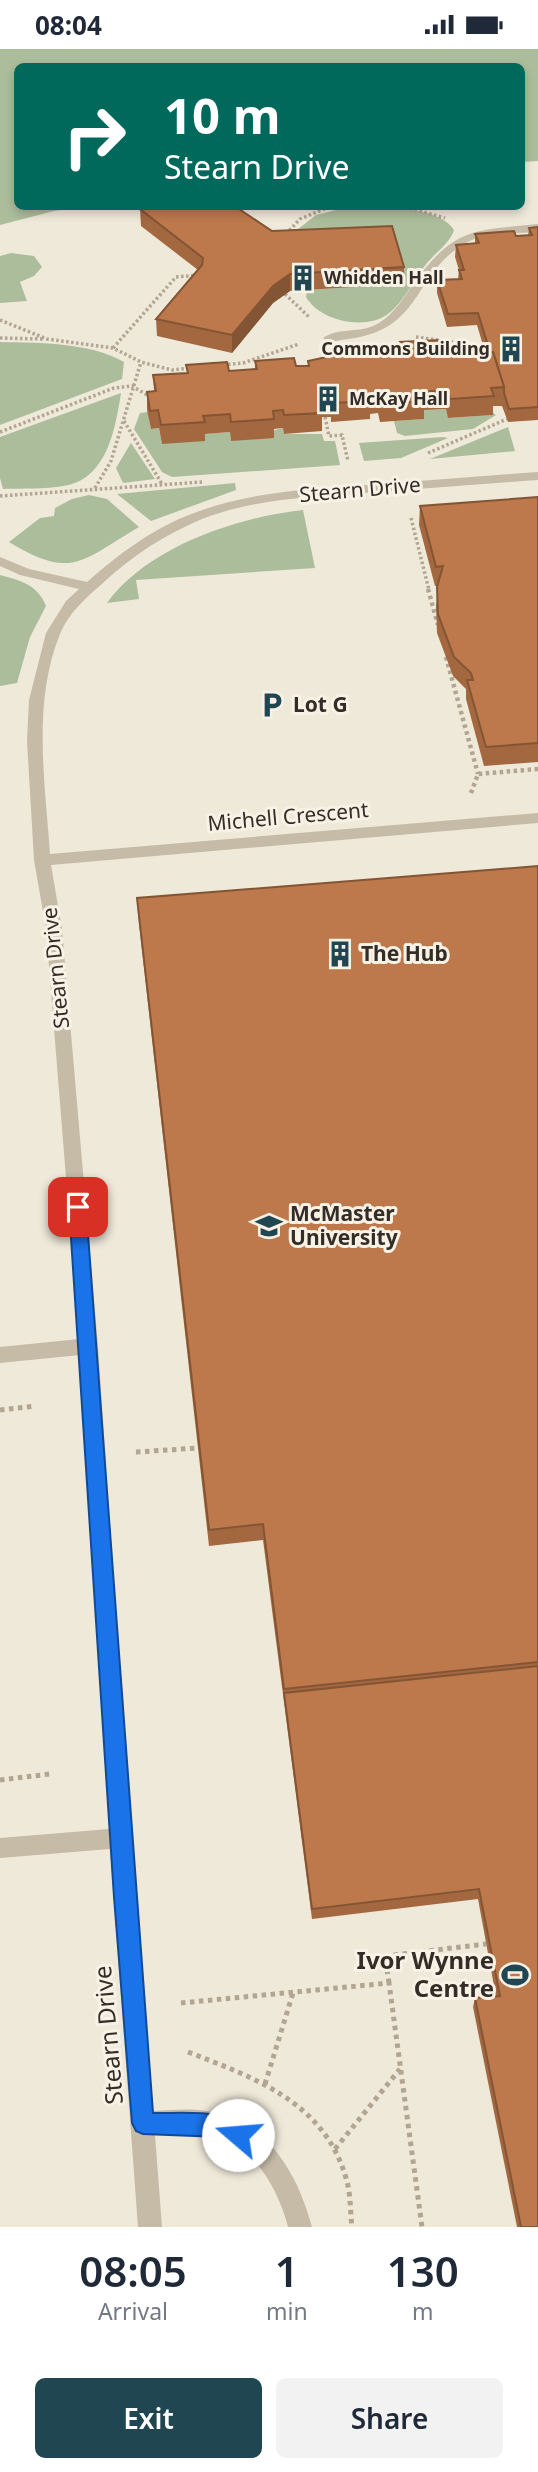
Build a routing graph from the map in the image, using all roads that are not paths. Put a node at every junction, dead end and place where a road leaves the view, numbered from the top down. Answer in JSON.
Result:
{"nodes":[{"id":1,"x":538,"y":228,"type":"edge"},
{"id":2,"x":329,"y":338,"type":"road end"},
{"id":3,"x":538,"y":476,"type":"edge"},
{"id":4,"x":0,"y":561,"type":"edge"},
{"id":5,"x":89,"y":587,"type":"junction"},
{"id":6,"x":538,"y":818,"type":"edge"},
{"id":7,"x":42,"y":860,"type":"junction"},
{"id":8,"x":89,"y":1346,"type":"junction"},
{"id":9,"x":0,"y":1356,"type":"edge"},
{"id":10,"x":122,"y":1838,"type":"junction"},
{"id":11,"x":0,"y":1848,"type":"edge"},
{"id":12,"x":143,"y":2123,"type":"junction"},
{"id":13,"x":150,"y":2227,"type":"edge"},
{"id":14,"x":300,"y":2227,"type":"edge"}],
"edges":[{"from":1,"to":2,"type":"lane"},
{"from":3,"to":5,"type":"lane","name":"Stearn Drive"},
{"from":4,"to":5,"type":"lane"},
{"from":5,"to":7,"type":"lane","name":"Stearn Drive"},
{"from":6,"to":7,"type":"lane","name":"Michell Crescent"},
{"from":7,"to":8,"type":"lane","name":"Stearn Drive"},
{"from":8,"to":9,"type":"lane"},
{"from":8,"to":10,"type":"lane","name":"Stearn Drive"},
{"from":10,"to":11,"type":"lane"},
{"from":10,"to":12,"type":"lane","name":"Stearn Drive"},
{"from":12,"to":13,"type":"lane","name":"Stearn Drive"},
{"from":12,"to":14,"type":"lane"}]}
